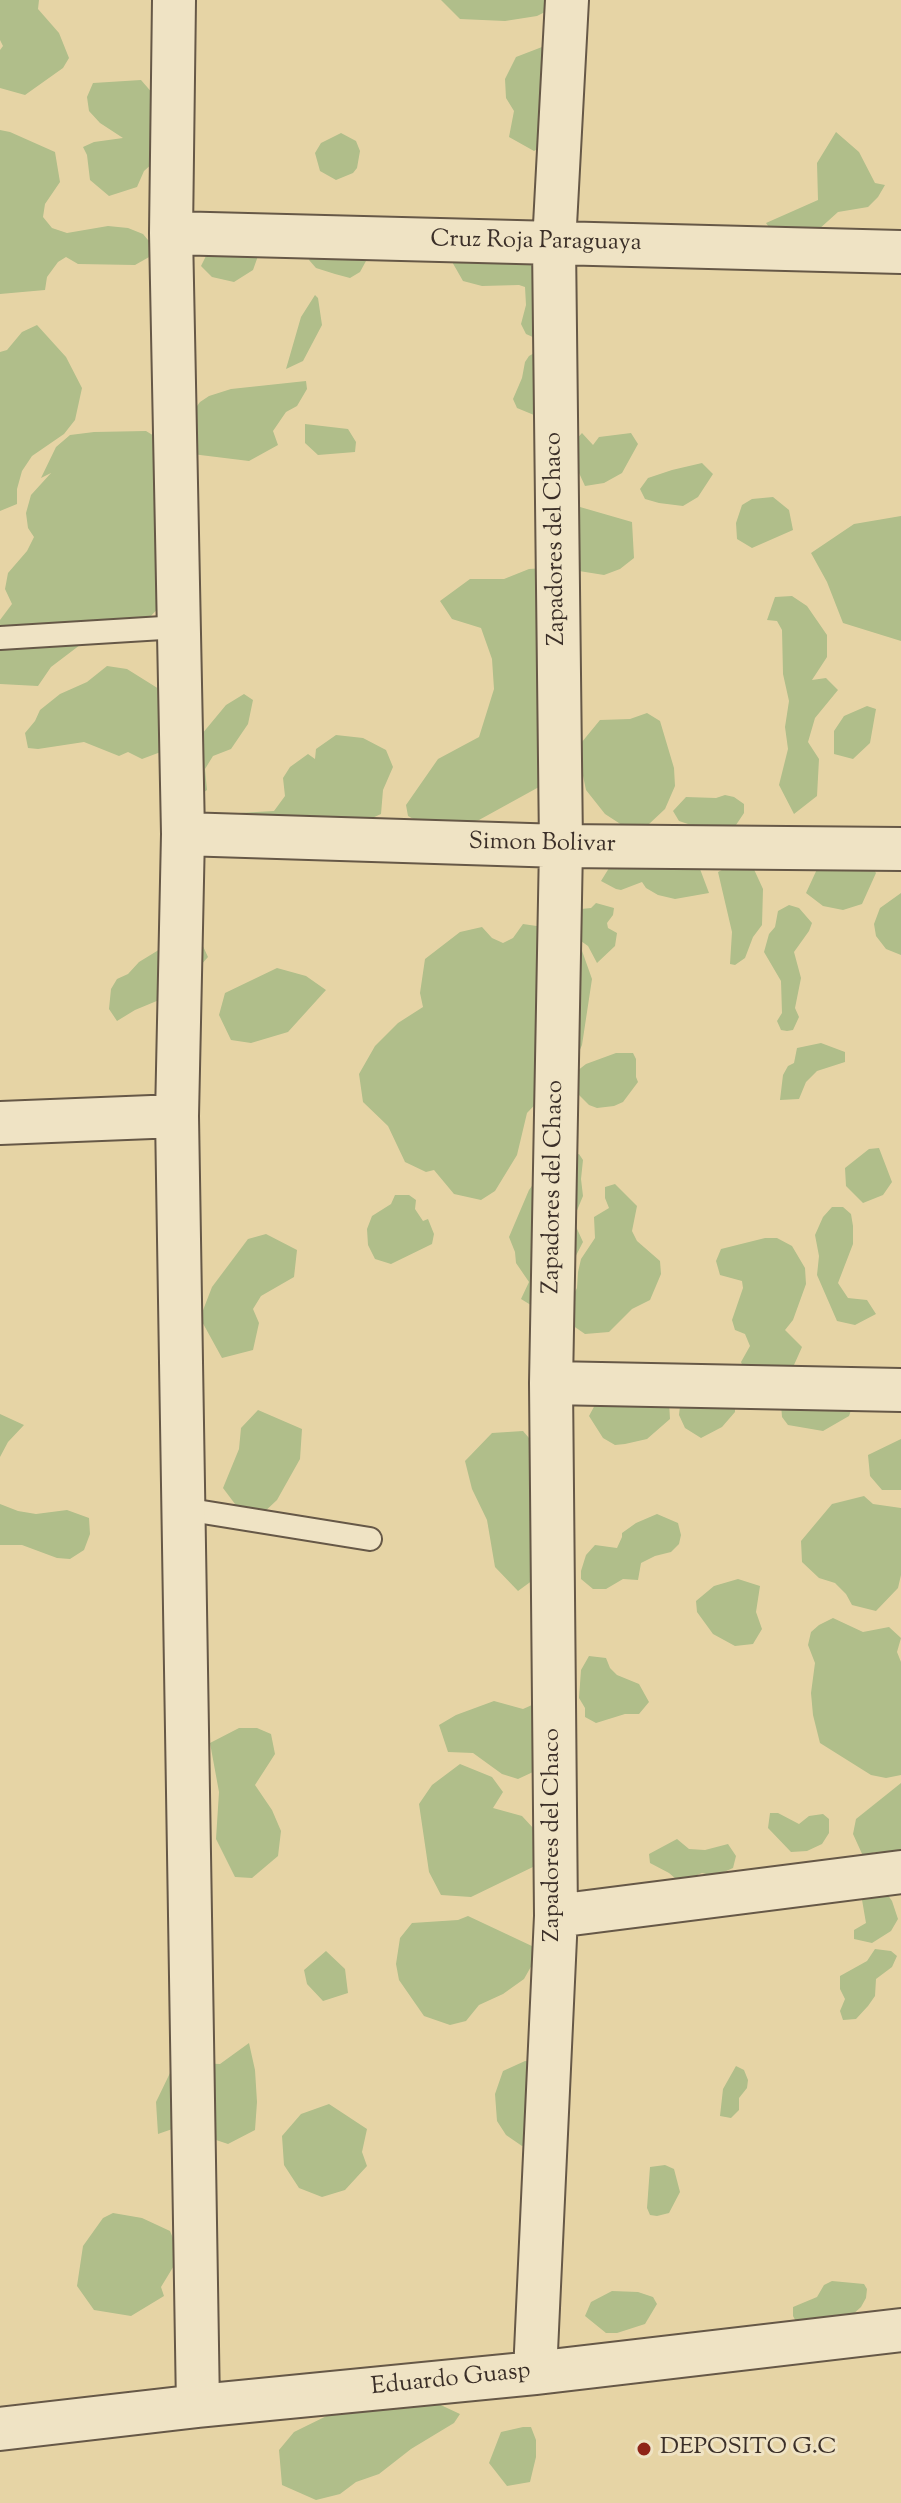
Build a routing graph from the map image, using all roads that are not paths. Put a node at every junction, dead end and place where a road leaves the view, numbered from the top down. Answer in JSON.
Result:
{"nodes":[{"id":1,"x":174,"y":0,"type":"edge"},
{"id":2,"x":567,"y":0,"type":"edge"},
{"id":3,"x":171,"y":233,"type":"junction"},
{"id":4,"x":554,"y":244,"type":"junction"},
{"id":5,"x":901,"y":252,"type":"edge"},
{"id":6,"x":179,"y":627,"type":"junction"},
{"id":7,"x":0,"y":638,"type":"edge"},
{"id":8,"x":183,"y":834,"type":"junction"},
{"id":9,"x":561,"y":846,"type":"junction"},
{"id":10,"x":901,"y":849,"type":"edge"},
{"id":11,"x":177,"y":1116,"type":"junction"},
{"id":12,"x":0,"y":1123,"type":"edge"},
{"id":13,"x":551,"y":1383,"type":"junction"},
{"id":14,"x":901,"y":1390,"type":"edge"},
{"id":15,"x":184,"y":1509,"type":"junction"},
{"id":16,"x":370,"y":1539,"type":"dead end"},
{"id":17,"x":901,"y":1872,"type":"edge"},
{"id":18,"x":556,"y":1916,"type":"junction"},
{"id":19,"x":901,"y":2330,"type":"edge"},
{"id":20,"x":535,"y":2373,"type":"junction"},
{"id":21,"x":198,"y":2406,"type":"junction"},
{"id":22,"x":0,"y":2429,"type":"edge"}],
"edges":[{"from":1,"to":3,"type":"street"},
{"from":2,"to":4,"type":"street","name":"Zapadores del Chaco"},
{"from":3,"to":4,"type":"street","name":"Cruz Roja Paraguaya"},
{"from":3,"to":6,"type":"street"},
{"from":4,"to":5,"type":"street","name":"Cruz Roja Paraguaya"},
{"from":4,"to":9,"type":"street","name":"Zapadores del Chaco"},
{"from":6,"to":7,"type":"lane"},
{"from":6,"to":8,"type":"street"},
{"from":8,"to":9,"type":"street","name":"Simon Bolivar"},
{"from":8,"to":11,"type":"street"},
{"from":9,"to":10,"type":"street","name":"Simon Bolivar"},
{"from":9,"to":13,"type":"street","name":"Zapadores del Chaco"},
{"from":11,"to":12,"type":"street"},
{"from":11,"to":15,"type":"street"},
{"from":13,"to":14,"type":"street"},
{"from":13,"to":18,"type":"street","name":"Zapadores del Chaco"},
{"from":15,"to":16,"type":"lane"},
{"from":15,"to":21,"type":"street"},
{"from":17,"to":18,"type":"street"},
{"from":18,"to":20,"type":"street","name":"Zapadores del Chaco"},
{"from":19,"to":20,"type":"street","name":"Eduardo Guasp"},
{"from":20,"to":21,"type":"street","name":"Eduardo Guasp"},
{"from":21,"to":22,"type":"street","name":"Eduardo Guasp"}]}
